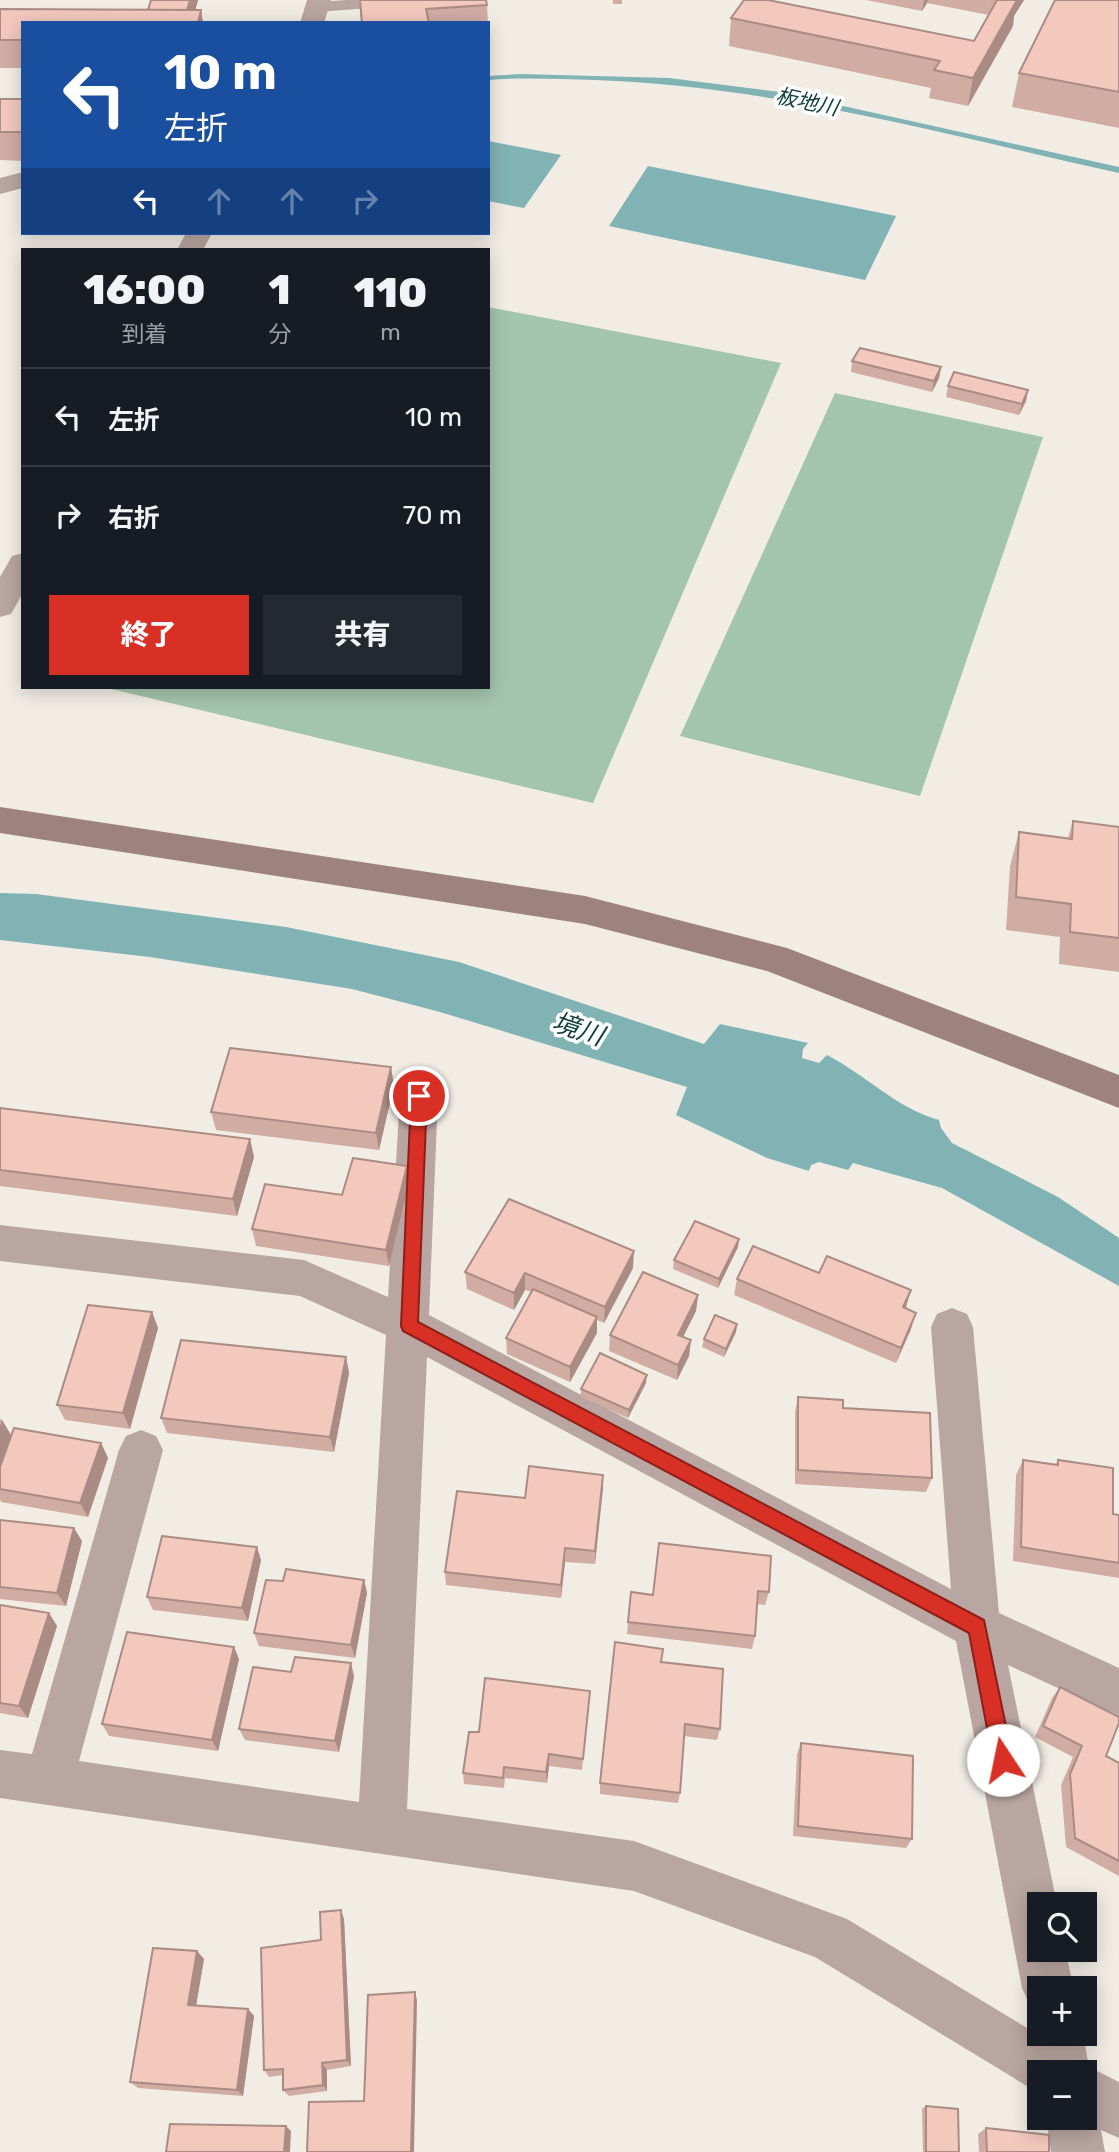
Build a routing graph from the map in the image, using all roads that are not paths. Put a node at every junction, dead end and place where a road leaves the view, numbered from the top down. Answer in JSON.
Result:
{"nodes":[{"id":1,"x":408,"y":0,"type":"edge"},
{"id":2,"x":317,"y":10,"type":"edge"},
{"id":3,"x":21,"y":181,"type":"edge"},
{"id":4,"x":0,"y":186,"type":"edge"},
{"id":5,"x":21,"y":567,"type":"edge"},
{"id":6,"x":0,"y":606,"type":"edge"},
{"id":7,"x":0,"y":820,"type":"edge"},
{"id":8,"x":1119,"y":1092,"type":"edge"},
{"id":9,"x":419,"y":1096,"type":"dead end"},
{"id":10,"x":0,"y":1242,"type":"edge"},
{"id":11,"x":409,"y":1326,"type":"junction"},
{"id":12,"x":952,"y":1327,"type":"dead end"},
{"id":13,"x":141,"y":1450,"type":"dead end"},
{"id":14,"x":977,"y":1627,"type":"junction"},
{"id":15,"x":1119,"y":1692,"type":"edge"},
{"id":16,"x":0,"y":1774,"type":"edge"},
{"id":17,"x":49,"y":1781,"type":"junction"},
{"id":18,"x":382,"y":1829,"type":"junction"},
{"id":19,"x":1029,"y":1892,"type":"edge"},
{"id":20,"x":1031,"y":2060,"type":"edge"},
{"id":21,"x":1097,"y":2099,"type":"edge"},
{"id":22,"x":1119,"y":2111,"type":"edge"},
{"id":23,"x":1074,"y":2130,"type":"edge"},
{"id":24,"x":1078,"y":2152,"type":"edge"}],
"edges":[{"from":1,"to":2,"type":"lane"},
{"from":3,"to":4,"type":"street"},
{"from":5,"to":6,"type":"street"},
{"from":7,"to":8,"type":"street"},
{"from":9,"to":11,"type":"street"},
{"from":10,"to":11,"type":"street"},
{"from":11,"to":14,"type":"street"},
{"from":11,"to":18,"type":"street"},
{"from":12,"to":14,"type":"street"},
{"from":13,"to":17,"type":"street"},
{"from":14,"to":15,"type":"street"},
{"from":14,"to":19,"type":"street"},
{"from":16,"to":17,"type":"street"},
{"from":17,"to":18,"type":"street"},
{"from":18,"to":20,"type":"street"},
{"from":21,"to":22,"type":"street"},
{"from":23,"to":24,"type":"street"}]}
